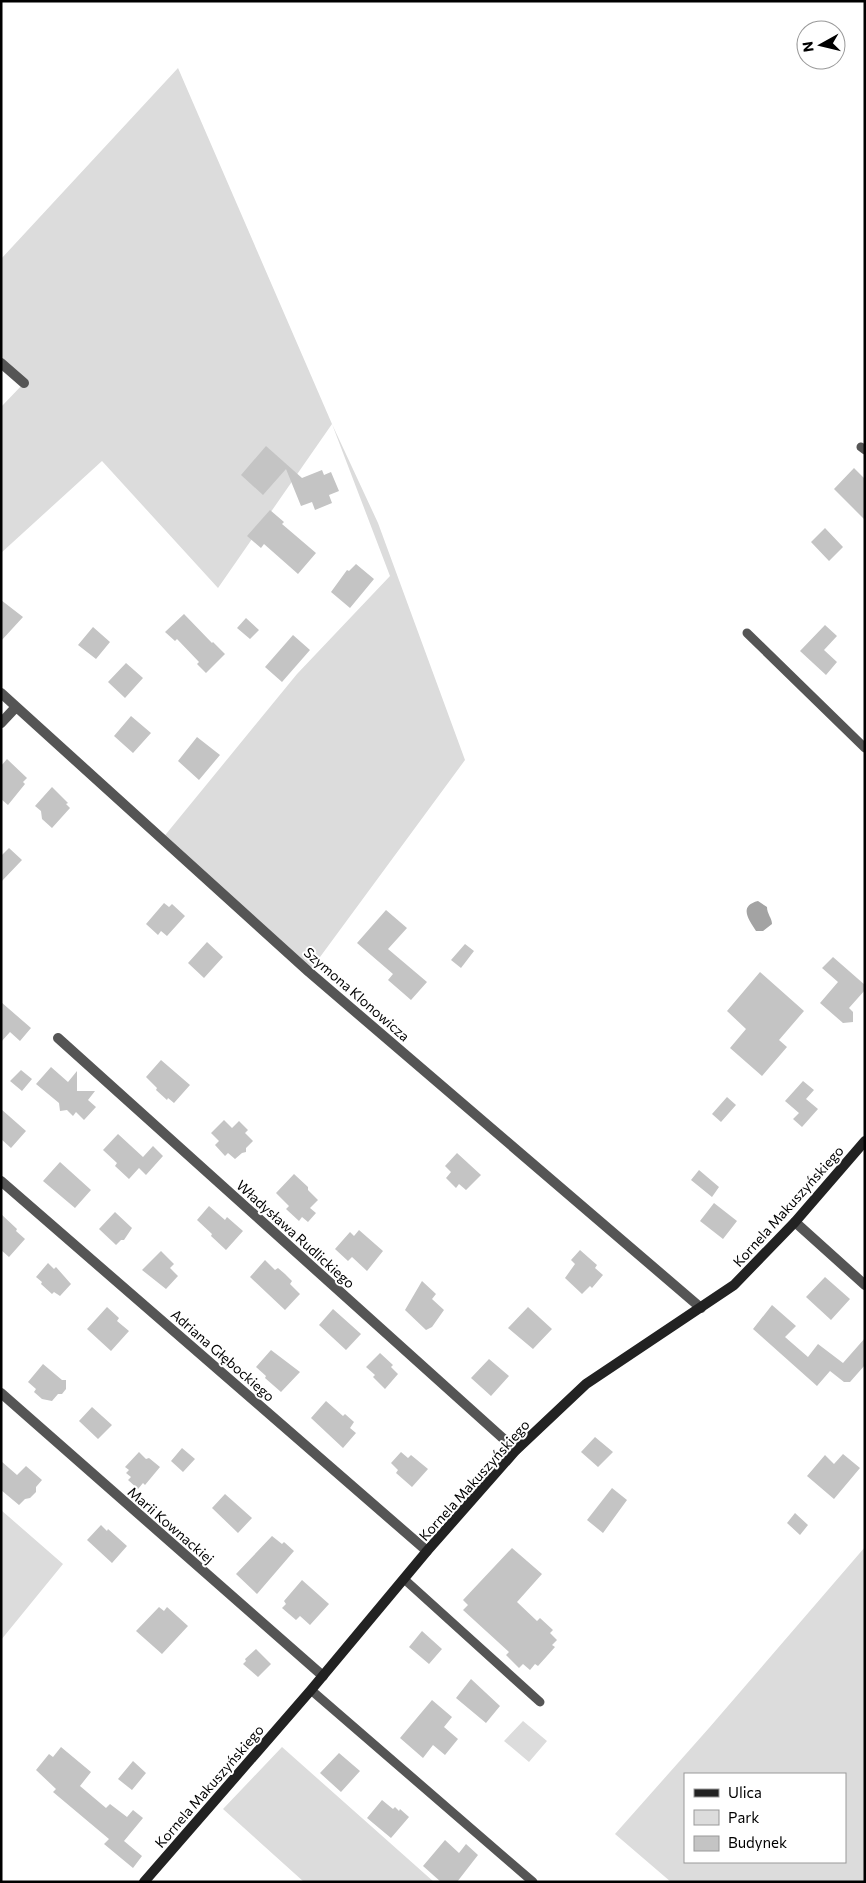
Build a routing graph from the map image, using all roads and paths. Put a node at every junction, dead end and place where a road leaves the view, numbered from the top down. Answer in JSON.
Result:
{"nodes":[{"id":1,"x":1,"y":363,"type":"edge"},
{"id":2,"x":24,"y":383,"type":"dead end"},
{"id":3,"x":747,"y":633,"type":"dead end"},
{"id":4,"x":1,"y":693,"type":"edge"},
{"id":5,"x":16,"y":707,"type":"junction"},
{"id":6,"x":1,"y":723,"type":"edge"},
{"id":7,"x":865,"y":748,"type":"edge"},
{"id":8,"x":58,"y":1038,"type":"dead end"},
{"id":9,"x":865,"y":1141,"type":"edge"},
{"id":10,"x":1,"y":1181,"type":"edge"},
{"id":11,"x":795,"y":1222,"type":"junction"},
{"id":12,"x":865,"y":1285,"type":"edge"},
{"id":13,"x":701,"y":1308,"type":"junction"},
{"id":14,"x":1,"y":1393,"type":"edge"},
{"id":15,"x":516,"y":1450,"type":"junction"},
{"id":16,"x":427,"y":1551,"type":"junction"},
{"id":17,"x":404,"y":1579,"type":"junction"},
{"id":18,"x":323,"y":1676,"type":"junction"},
{"id":19,"x":311,"y":1690,"type":"junction"},
{"id":20,"x":540,"y":1702,"type":"dead end"},
{"id":21,"x":144,"y":1882,"type":"edge"},
{"id":22,"x":533,"y":1882,"type":"edge"}],
"edges":[{"from":1,"to":2,"type":"street"},
{"from":3,"to":7,"type":"lane"},
{"from":4,"to":5,"type":"street","name":"Szymona Klonowicza"},
{"from":5,"to":6,"type":"street"},
{"from":5,"to":13,"type":"street","name":"Szymona Klonowicza"},
{"from":8,"to":15,"type":"street","name":"Władysława Rudlickiego"},
{"from":9,"to":11,"type":"street","name":"Kornela Makuszyńskiego"},
{"from":10,"to":16,"type":"street","name":"Adriana Głębockiego"},
{"from":11,"to":12,"type":"street"},
{"from":11,"to":13,"type":"street","name":"Kornela Makuszyńskiego"},
{"from":13,"to":15,"type":"street","name":"Kornela Makuszyńskiego"},
{"from":14,"to":18,"type":"street","name":"Marii Kownackiej"},
{"from":15,"to":16,"type":"street","name":"Kornela Makuszyńskiego"},
{"from":16,"to":17,"type":"street","name":"Kornela Makuszyńskiego"},
{"from":17,"to":18,"type":"street","name":"Kornela Makuszyńskiego"},
{"from":17,"to":20,"type":"lane"},
{"from":18,"to":19,"type":"street","name":"Kornela Makuszyńskiego"},
{"from":19,"to":21,"type":"street","name":"Kornela Makuszyńskiego"},
{"from":19,"to":22,"type":"lane"}]}
